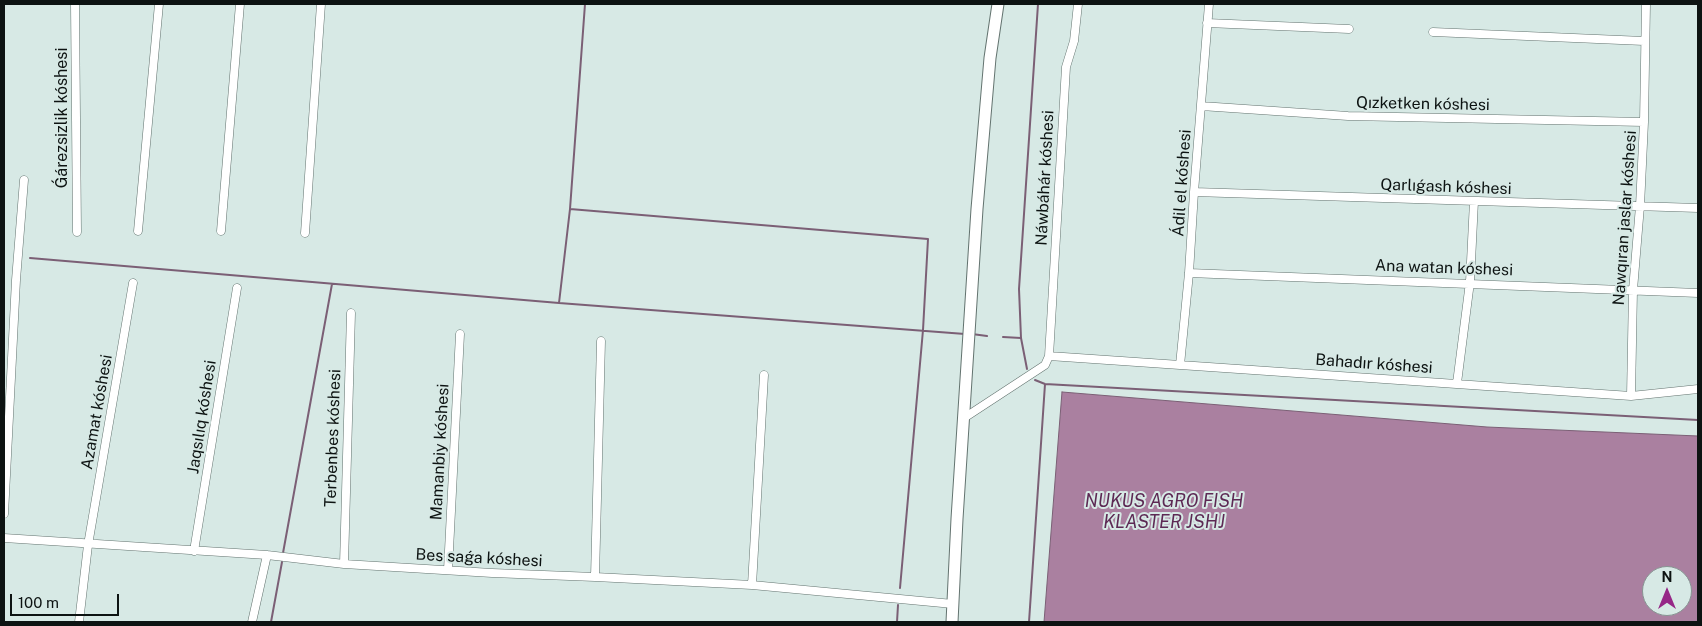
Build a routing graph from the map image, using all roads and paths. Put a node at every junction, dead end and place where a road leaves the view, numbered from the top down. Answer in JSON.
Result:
{"nodes":[{"id":1,"x":76,"y":4,"type":"edge"},
{"id":2,"x":159,"y":4,"type":"edge"},
{"id":3,"x":240,"y":4,"type":"edge"},
{"id":4,"x":322,"y":4,"type":"edge"},
{"id":5,"x":998,"y":4,"type":"edge"},
{"id":6,"x":1078,"y":4,"type":"edge"},
{"id":7,"x":1208,"y":4,"type":"edge"},
{"id":8,"x":1646,"y":4,"type":"edge"},
{"id":9,"x":1207,"y":23,"type":"junction"},
{"id":10,"x":1349,"y":29,"type":"dead end"},
{"id":11,"x":1433,"y":32,"type":"dead end"},
{"id":12,"x":1644,"y":41,"type":"junction"},
{"id":13,"x":1201,"y":106,"type":"junction"},
{"id":14,"x":1644,"y":122,"type":"junction"},
{"id":15,"x":24,"y":180,"type":"dead end"},
{"id":16,"x":1194,"y":192,"type":"junction"},
{"id":17,"x":1474,"y":201,"type":"junction"},
{"id":18,"x":1640,"y":206,"type":"junction"},
{"id":19,"x":1698,"y":208,"type":"edge"},
{"id":20,"x":138,"y":231,"type":"dead end"},
{"id":21,"x":221,"y":231,"type":"dead end"},
{"id":22,"x":76,"y":232,"type":"dead end"},
{"id":23,"x":305,"y":233,"type":"dead end"},
{"id":24,"x":1190,"y":273,"type":"junction"},
{"id":25,"x":1470,"y":282,"type":"junction"},
{"id":26,"x":133,"y":283,"type":"dead end"},
{"id":27,"x":237,"y":288,"type":"dead end"},
{"id":28,"x":1633,"y":290,"type":"junction"},
{"id":29,"x":1698,"y":292,"type":"edge"},
{"id":30,"x":351,"y":313,"type":"dead end"},
{"id":31,"x":460,"y":334,"type":"dead end"},
{"id":32,"x":601,"y":341,"type":"dead end"},
{"id":33,"x":1049,"y":356,"type":"junction"},
{"id":34,"x":1180,"y":365,"type":"junction"},
{"id":35,"x":764,"y":375,"type":"dead end"},
{"id":36,"x":1457,"y":383,"type":"junction"},
{"id":37,"x":1698,"y":389,"type":"edge"},
{"id":38,"x":1630,"y":396,"type":"junction"},
{"id":39,"x":964,"y":418,"type":"junction"},
{"id":40,"x":4,"y":514,"type":"edge"},
{"id":41,"x":4,"y":538,"type":"edge"},
{"id":42,"x":88,"y":545,"type":"junction"},
{"id":43,"x":194,"y":551,"type":"junction"},
{"id":44,"x":267,"y":555,"type":"junction"},
{"id":45,"x":344,"y":564,"type":"junction"},
{"id":46,"x":448,"y":570,"type":"junction"},
{"id":47,"x":594,"y":577,"type":"junction"},
{"id":48,"x":752,"y":586,"type":"junction"},
{"id":49,"x":953,"y":604,"type":"junction"},
{"id":50,"x":79,"y":622,"type":"edge"},
{"id":51,"x":252,"y":622,"type":"edge"},
{"id":52,"x":952,"y":622,"type":"edge"}],
"edges":[{"from":1,"to":22,"type":"street","name":"Ǵárezsizlik kóshesi"},
{"from":2,"to":20,"type":"street"},
{"from":3,"to":21,"type":"street"},
{"from":4,"to":23,"type":"street"},
{"from":5,"to":39,"type":"main road"},
{"from":6,"to":33,"type":"street","name":"Náwbáhár kóshesi"},
{"from":7,"to":9,"type":"street","name":"Ádil el kóshesi"},
{"from":8,"to":12,"type":"street","name":"Nawqıran jaslar kóshesi"},
{"from":9,"to":10,"type":"street"},
{"from":9,"to":13,"type":"street","name":"Ádil el kóshesi"},
{"from":11,"to":12,"type":"street"},
{"from":12,"to":14,"type":"street","name":"Nawqıran jaslar kóshesi"},
{"from":13,"to":14,"type":"street","name":"Qızketken kóshesi"},
{"from":13,"to":16,"type":"street","name":"Ádil el kóshesi"},
{"from":14,"to":18,"type":"street","name":"Nawqıran jaslar kóshesi"},
{"from":15,"to":40,"type":"street"},
{"from":16,"to":17,"type":"street","name":"Qarlıǵash kóshesi"},
{"from":16,"to":24,"type":"street","name":"Ádil el kóshesi"},
{"from":17,"to":18,"type":"street","name":"Qarlıǵash kóshesi"},
{"from":17,"to":25,"type":"street"},
{"from":18,"to":19,"type":"street","name":"Qarlıǵash kóshesi"},
{"from":18,"to":28,"type":"street","name":"Nawqıran jaslar kóshesi"},
{"from":24,"to":25,"type":"street","name":"Ana watan kóshesi"},
{"from":24,"to":34,"type":"street","name":"Ádil el kóshesi"},
{"from":25,"to":28,"type":"street","name":"Ana watan kóshesi"},
{"from":25,"to":36,"type":"street"},
{"from":26,"to":42,"type":"street","name":"Azamat kóshesi"},
{"from":27,"to":43,"type":"street","name":"Jaqsılıq kóshesi"},
{"from":28,"to":29,"type":"street","name":"Ana watan kóshesi"},
{"from":28,"to":38,"type":"street","name":"Nawqıran jaslar kóshesi"},
{"from":30,"to":45,"type":"street","name":"Terbenbes kóshesi"},
{"from":31,"to":46,"type":"street","name":"Mamanbiy kóshesi"},
{"from":32,"to":47,"type":"street"},
{"from":33,"to":34,"type":"street","name":"Bahadır kóshesi"},
{"from":33,"to":39,"type":"street"},
{"from":34,"to":36,"type":"street","name":"Bahadır kóshesi"},
{"from":35,"to":48,"type":"street"},
{"from":36,"to":38,"type":"street","name":"Bahadır kóshesi"},
{"from":37,"to":38,"type":"street","name":"Bahadır kóshesi"},
{"from":39,"to":49,"type":"main road"},
{"from":41,"to":42,"type":"street","name":"Bes saǵa kóshesi"},
{"from":42,"to":43,"type":"street","name":"Bes saǵa kóshesi"},
{"from":42,"to":50,"type":"street","name":"Azamat kóshesi"},
{"from":43,"to":44,"type":"street","name":"Bes saǵa kóshesi"},
{"from":44,"to":45,"type":"street","name":"Bes saǵa kóshesi"},
{"from":44,"to":51,"type":"street"},
{"from":45,"to":46,"type":"street","name":"Bes saǵa kóshesi"},
{"from":46,"to":47,"type":"street","name":"Bes saǵa kóshesi"},
{"from":47,"to":48,"type":"street","name":"Bes saǵa kóshesi"},
{"from":48,"to":49,"type":"street","name":"Bes saǵa kóshesi"},
{"from":49,"to":52,"type":"main road"}]}
